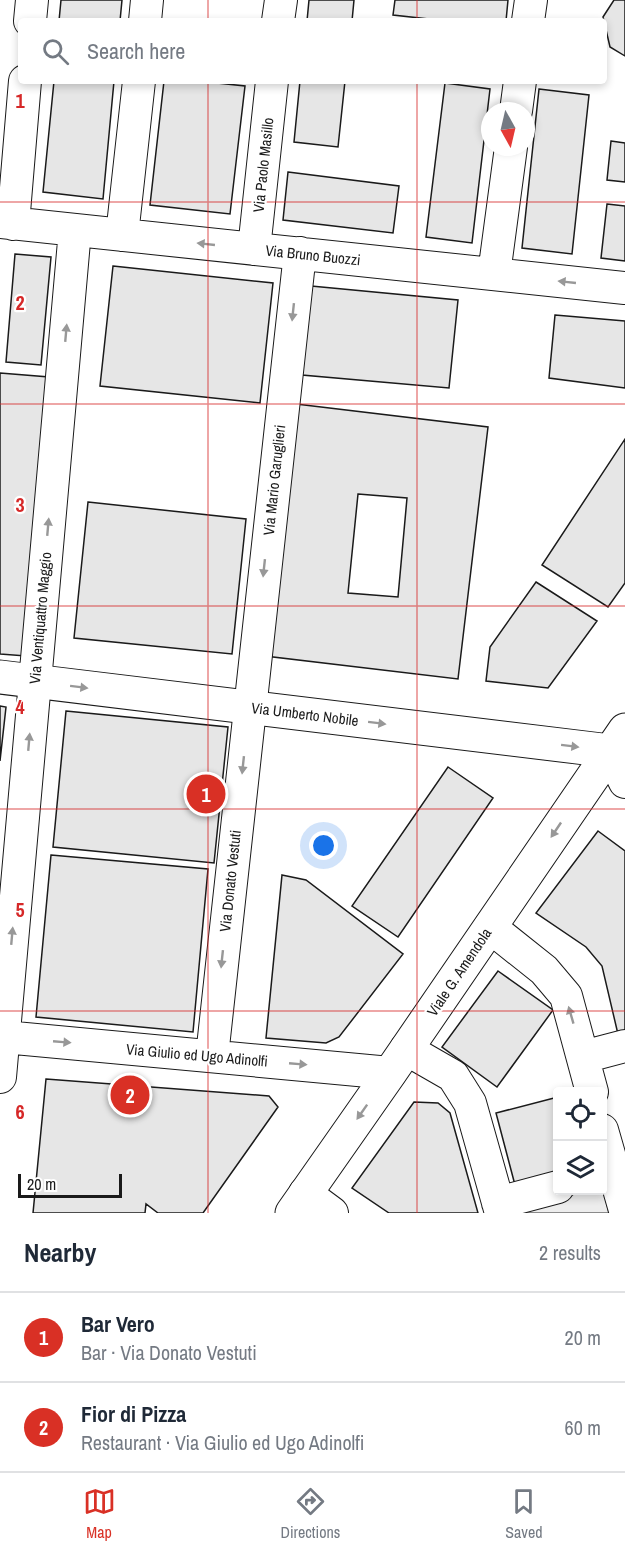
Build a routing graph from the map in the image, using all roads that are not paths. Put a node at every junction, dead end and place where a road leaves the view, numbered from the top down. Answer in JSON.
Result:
{"nodes":[{"id":1,"x":32,"y":0,"type":"edge"},
{"id":2,"x":147,"y":0,"type":"edge"},
{"id":3,"x":280,"y":0,"type":"edge"},
{"id":4,"x":531,"y":0,"type":"edge"},
{"id":5,"x":30,"y":18,"type":"edge"},
{"id":6,"x":145,"y":18,"type":"edge"},
{"id":7,"x":278,"y":18,"type":"edge"},
{"id":8,"x":528,"y":18,"type":"edge"},
{"id":9,"x":25,"y":84,"type":"edge"},
{"id":10,"x":138,"y":84,"type":"edge"},
{"id":11,"x":272,"y":84,"type":"edge"},
{"id":12,"x":520,"y":84,"type":"edge"},
{"id":13,"x":517,"y":102,"type":"edge"},
{"id":14,"x":510,"y":156,"type":"edge"},
{"id":15,"x":7,"y":223,"type":"edge"},
{"id":16,"x":75,"y":230,"type":"junction"},
{"id":17,"x":122,"y":235,"type":"junction"},
{"id":18,"x":254,"y":249,"type":"junction"},
{"id":19,"x":300,"y":253,"type":"junction"},
{"id":20,"x":494,"y":274,"type":"junction"},
{"id":21,"x":625,"y":288,"type":"edge"},
{"id":22,"x":0,"y":677,"type":"edge"},
{"id":23,"x":35,"y":682,"type":"junction"},
{"id":24,"x":249,"y":707,"type":"junction"},
{"id":25,"x":618,"y":740,"type":"edge"},
{"id":26,"x":625,"y":782,"type":"edge"},
{"id":27,"x":8,"y":899,"type":"edge"},
{"id":28,"x":490,"y":927,"type":"junction"},
{"id":29,"x":4,"y":1037,"type":"junction"},
{"id":30,"x":625,"y":1046,"type":"edge"},
{"id":31,"x":212,"y":1056,"type":"junction"},
{"id":32,"x":583,"y":1058,"type":"junction"},
{"id":33,"x":398,"y":1061,"type":"junction"},
{"id":34,"x":0,"y":1077,"type":"edge"},
{"id":35,"x":591,"y":1087,"type":"edge"},
{"id":36,"x":611,"y":1158,"type":"edge"},
{"id":37,"x":553,"y":1189,"type":"edge"},
{"id":38,"x":298,"y":1203,"type":"edge"},
{"id":39,"x":499,"y":1208,"type":"edge"},
{"id":40,"x":625,"y":1210,"type":"edge"},
{"id":41,"x":332,"y":1213,"type":"edge"}],
"edges":[{"from":1,"to":5,"type":"street"},
{"from":2,"to":6,"type":"street"},
{"from":3,"to":7,"type":"street"},
{"from":4,"to":8,"type":"street"},
{"from":9,"to":15,"type":"street"},
{"from":10,"to":17,"type":"street"},
{"from":11,"to":18,"type":"street","name":"Via Paolo Masillo"},
{"from":12,"to":13,"type":"street"},
{"from":14,"to":20,"type":"street"},
{"from":15,"to":16,"type":"street","name":"Via Bruno Buozzi"},
{"from":16,"to":17,"type":"street","name":"Via Bruno Buozzi"},
{"from":23,"to":16,"type":"street","name":"Via Ventiquattro Maggio","one_way":true},
{"from":18,"to":17,"type":"street","name":"Via Bruno Buozzi","one_way":true},
{"from":18,"to":19,"type":"street","name":"Via Bruno Buozzi"},
{"from":19,"to":20,"type":"street","name":"Via Bruno Buozzi"},
{"from":19,"to":24,"type":"street","name":"Via Mario Garuglieri","one_way":true},
{"from":21,"to":20,"type":"street","name":"Via Bruno Buozzi","one_way":true},
{"from":22,"to":23,"type":"street","name":"Via Umberto Nobile"},
{"from":23,"to":24,"type":"street","name":"Via Umberto Nobile","one_way":true},
{"from":27,"to":23,"type":"street","name":"Via Ventiquattro Maggio","one_way":true},
{"from":24,"to":25,"type":"street","name":"Via Umberto Nobile","one_way":true},
{"from":24,"to":31,"type":"street","name":"Via Donato Vestuti","one_way":true},
{"from":25,"to":26,"type":"street"},
{"from":25,"to":28,"type":"street","name":"Viale G. Amendola","one_way":true},
{"from":29,"to":27,"type":"street","name":"Via Ventiquattro Maggio","one_way":true},
{"from":32,"to":28,"type":"street","one_way":true},
{"from":28,"to":33,"type":"street","name":"Viale G. Amendola"},
{"from":29,"to":31,"type":"street","name":"Via Giulio ed Ugo Adinolfi","one_way":true},
{"from":29,"to":34,"type":"street","name":"Via Ventiquattro Maggio"},
{"from":30,"to":32,"type":"street"},
{"from":31,"to":33,"type":"street","name":"Via Giulio ed Ugo Adinolfi","one_way":true},
{"from":32,"to":35,"type":"street"},
{"from":33,"to":38,"type":"street","name":"Viale G. Amendola","one_way":true},
{"from":33,"to":39,"type":"street"},
{"from":36,"to":40,"type":"street"},
{"from":37,"to":39,"type":"street"},
{"from":38,"to":41,"type":"street"}]}
